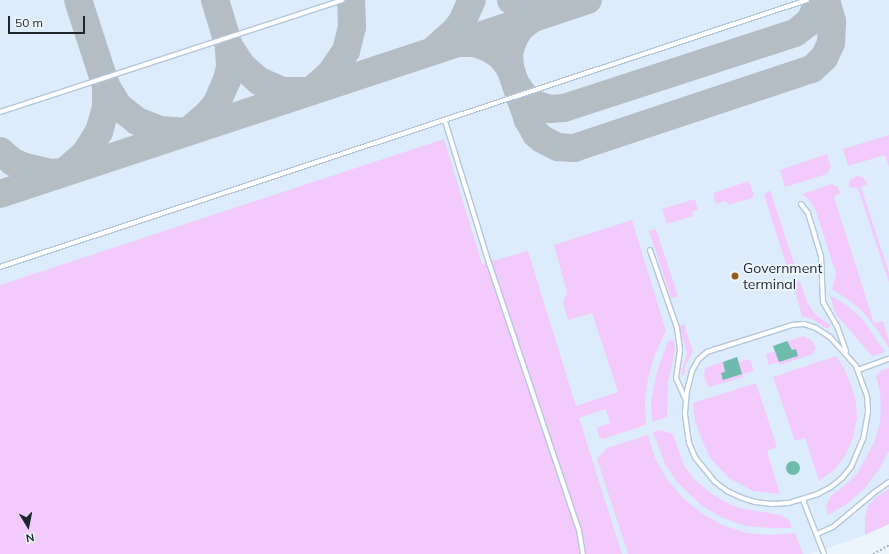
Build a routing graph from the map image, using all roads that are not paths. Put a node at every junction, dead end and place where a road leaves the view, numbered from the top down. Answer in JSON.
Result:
{"nodes":[{"id":1,"x":342,"y":0,"type":"edge"},
{"id":2,"x":807,"y":0,"type":"edge"},
{"id":3,"x":0,"y":112,"type":"edge"},
{"id":4,"x":445,"y":121,"type":"junction"},
{"id":5,"x":800,"y":204,"type":"dead end"},
{"id":6,"x":650,"y":250,"type":"dead end"},
{"id":7,"x":0,"y":267,"type":"edge"},
{"id":8,"x":847,"y":354,"type":"junction"},
{"id":9,"x":889,"y":360,"type":"edge"},
{"id":10,"x":858,"y":370,"type":"junction"},
{"id":11,"x":686,"y":400,"type":"junction"},
{"id":12,"x":889,"y":482,"type":"edge"},
{"id":13,"x":803,"y":500,"type":"junction"},
{"id":14,"x":817,"y":534,"type":"junction"},
{"id":15,"x":583,"y":554,"type":"edge"},
{"id":16,"x":824,"y":554,"type":"edge"}],
"edges":[{"from":1,"to":3,"type":"lane"},
{"from":2,"to":4,"type":"lane"},
{"from":4,"to":7,"type":"lane"},
{"from":4,"to":15,"type":"lane"},
{"from":5,"to":8,"type":"lane"},
{"from":6,"to":11,"type":"lane"},
{"from":8,"to":10,"type":"lane"},
{"from":8,"to":11,"type":"lane"},
{"from":9,"to":10,"type":"lane"},
{"from":10,"to":13,"type":"lane"},
{"from":11,"to":13,"type":"lane"},
{"from":12,"to":14,"type":"lane"},
{"from":13,"to":14,"type":"lane"},
{"from":14,"to":16,"type":"lane"}]}
